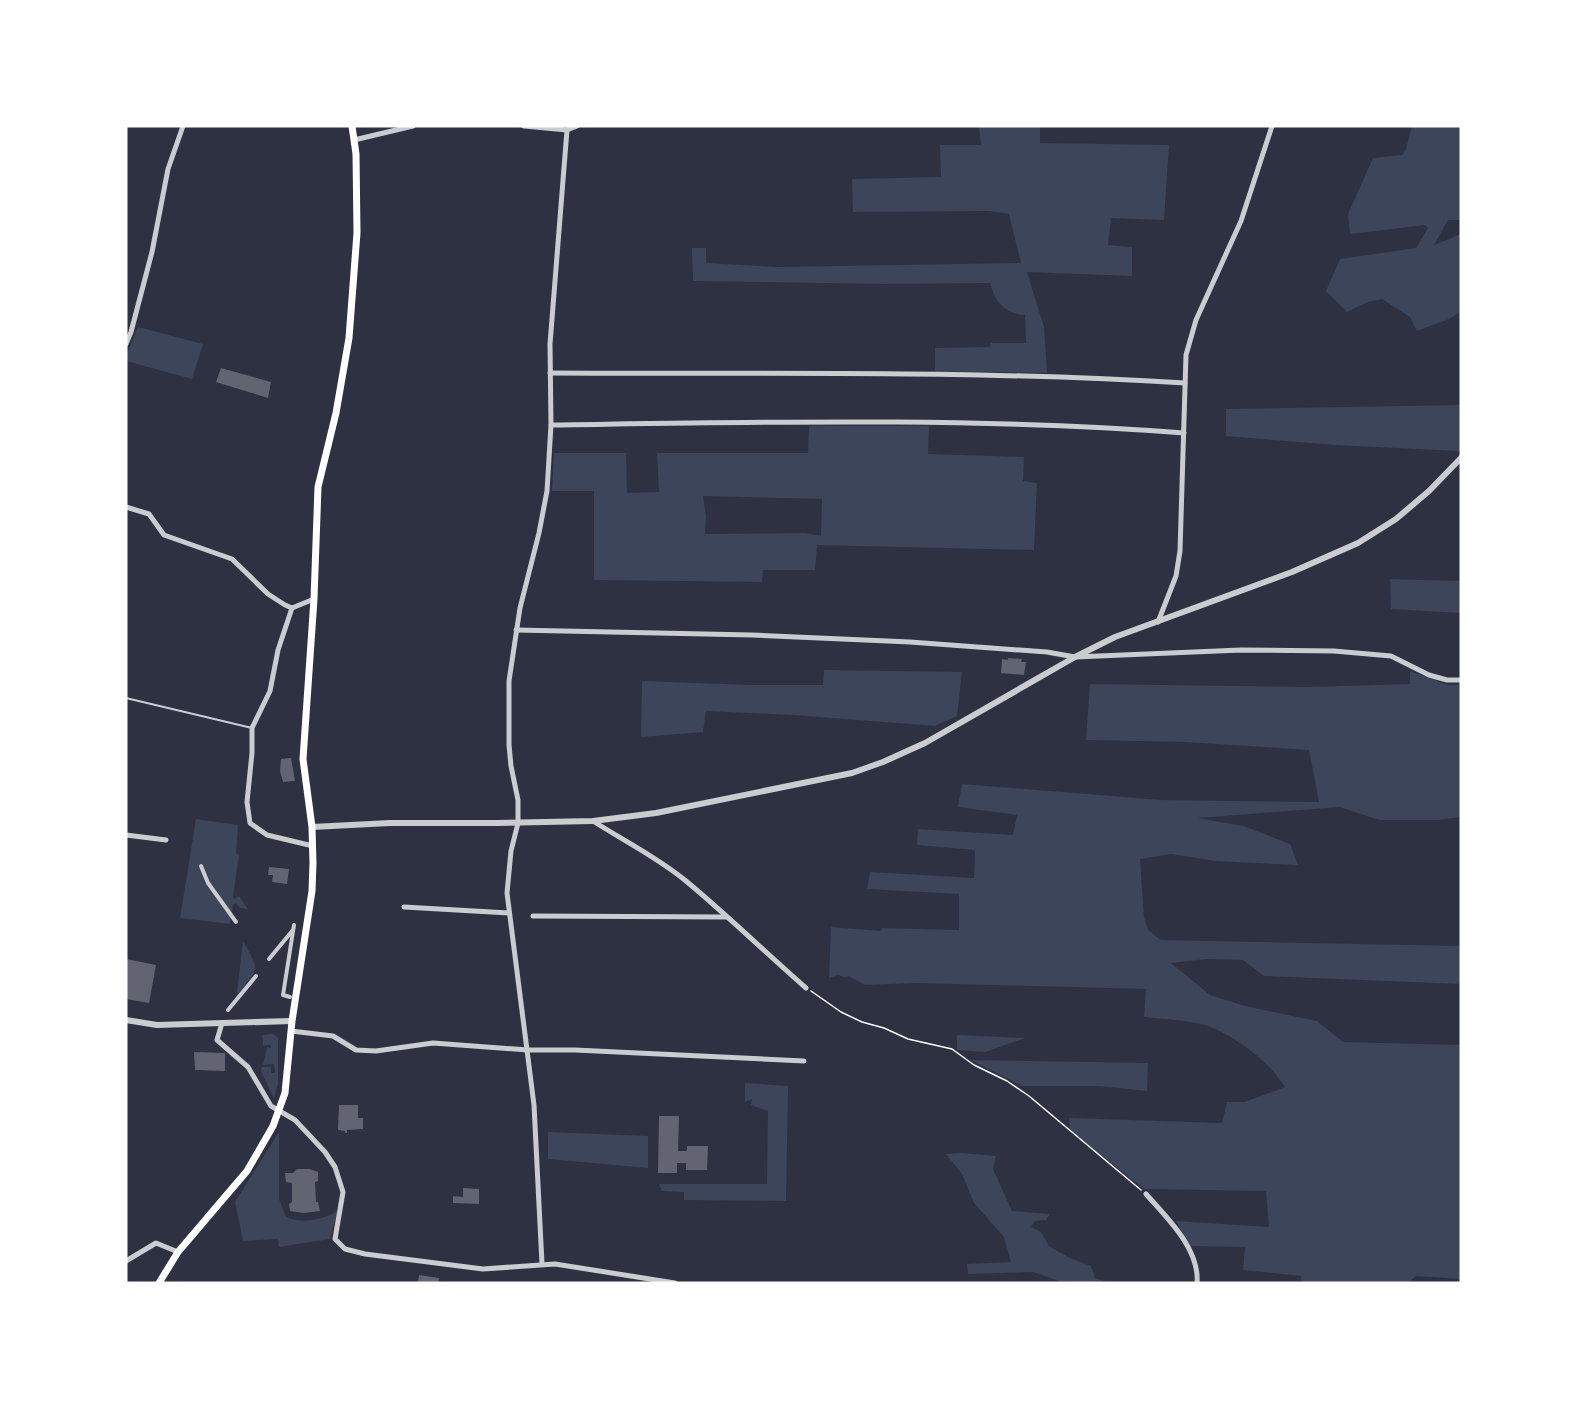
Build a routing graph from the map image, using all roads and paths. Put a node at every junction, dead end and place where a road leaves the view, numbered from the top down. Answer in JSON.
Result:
{"nodes":[{"id":1,"x":183,"y":126,"type":"edge"},
{"id":2,"x":352,"y":126,"type":"edge"},
{"id":3,"x":413,"y":126,"type":"edge"},
{"id":4,"x":524,"y":126,"type":"edge"},
{"id":5,"x":577,"y":126,"type":"edge"},
{"id":6,"x":1272,"y":126,"type":"edge"},
{"id":7,"x":567,"y":130,"type":"junction"},
{"id":8,"x":354,"y":140,"type":"junction"},
{"id":9,"x":126,"y":344,"type":"edge"},
{"id":10,"x":550,"y":373,"type":"junction"},
{"id":11,"x":1185,"y":383,"type":"junction"},
{"id":12,"x":550,"y":425,"type":"junction"},
{"id":13,"x":1184,"y":433,"type":"junction"},
{"id":14,"x":1461,"y":458,"type":"edge"},
{"id":15,"x":126,"y":507,"type":"edge"},
{"id":16,"x":314,"y":599,"type":"junction"},
{"id":17,"x":292,"y":608,"type":"junction"},
{"id":18,"x":1158,"y":622,"type":"junction"},
{"id":19,"x":516,"y":630,"type":"junction"},
{"id":20,"x":1075,"y":657,"type":"junction"},
{"id":21,"x":1461,"y":680,"type":"edge"},
{"id":22,"x":126,"y":698,"type":"edge"},
{"id":23,"x":252,"y":729,"type":"junction"},
{"id":24,"x":593,"y":820,"type":"junction"},
{"id":25,"x":518,"y":822,"type":"junction"},
{"id":26,"x":312,"y":827,"type":"junction"},
{"id":27,"x":126,"y":835,"type":"edge"},
{"id":28,"x":166,"y":840,"type":"dead end"},
{"id":29,"x":313,"y":846,"type":"junction"},
{"id":30,"x":201,"y":866,"type":"dead end"},
{"id":31,"x":404,"y":907,"type":"dead end"},
{"id":32,"x":509,"y":913,"type":"junction"},
{"id":33,"x":532,"y":916,"type":"dead end"},
{"id":34,"x":726,"y":917,"type":"junction"},
{"id":35,"x":236,"y":922,"type":"dead end"},
{"id":36,"x":269,"y":959,"type":"dead end"},
{"id":37,"x":256,"y":976,"type":"dead end"},
{"id":38,"x":806,"y":988,"type":"joint"},
{"id":39,"x":290,"y":997,"type":"dead end"},
{"id":40,"x":228,"y":1010,"type":"dead end"},
{"id":41,"x":126,"y":1020,"type":"edge"},
{"id":42,"x":292,"y":1022,"type":"junction"},
{"id":43,"x":222,"y":1023,"type":"junction"},
{"id":44,"x":291,"y":1031,"type":"junction"},
{"id":45,"x":528,"y":1050,"type":"junction"},
{"id":46,"x":804,"y":1061,"type":"dead end"},
{"id":47,"x":280,"y":1112,"type":"junction"},
{"id":48,"x":1146,"y":1194,"type":"joint"},
{"id":49,"x":178,"y":1252,"type":"junction"},
{"id":50,"x":126,"y":1261,"type":"edge"},
{"id":51,"x":542,"y":1264,"type":"junction"},
{"id":52,"x":159,"y":1283,"type":"edge"},
{"id":53,"x":675,"y":1283,"type":"edge"},
{"id":54,"x":1197,"y":1283,"type":"edge"}],
"edges":[{"from":1,"to":9,"type":"street"},
{"from":2,"to":8,"type":"main road"},
{"from":3,"to":8,"type":"street"},
{"from":4,"to":7,"type":"street"},
{"from":5,"to":7,"type":"street"},
{"from":6,"to":11,"type":"street"},
{"from":7,"to":10,"type":"street"},
{"from":8,"to":16,"type":"main road"},
{"from":10,"to":11,"type":"street"},
{"from":10,"to":12,"type":"street"},
{"from":11,"to":13,"type":"street"},
{"from":12,"to":13,"type":"street"},
{"from":12,"to":19,"type":"street"},
{"from":13,"to":18,"type":"street"},
{"from":14,"to":18,"type":"street"},
{"from":15,"to":17,"type":"street"},
{"from":16,"to":17,"type":"street"},
{"from":16,"to":26,"type":"main road"},
{"from":17,"to":23,"type":"street"},
{"from":18,"to":20,"type":"street"},
{"from":19,"to":20,"type":"street"},
{"from":19,"to":25,"type":"street"},
{"from":20,"to":21,"type":"street"},
{"from":20,"to":24,"type":"street"},
{"from":22,"to":23,"type":"lane"},
{"from":23,"to":29,"type":"street"},
{"from":24,"to":25,"type":"street"},
{"from":24,"to":34,"type":"street"},
{"from":25,"to":26,"type":"street"},
{"from":25,"to":32,"type":"street"},
{"from":26,"to":29,"type":"main road"},
{"from":27,"to":28,"type":"street"},
{"from":29,"to":42,"type":"main road"},
{"from":30,"to":35,"type":"street"},
{"from":31,"to":32,"type":"street"},
{"from":32,"to":45,"type":"street"},
{"from":33,"to":34,"type":"street"},
{"from":34,"to":38,"type":"street"},
{"from":36,"to":39,"type":"street"},
{"from":37,"to":40,"type":"street"},
{"from":38,"to":48,"type":"path"},
{"from":41,"to":43,"type":"street"},
{"from":42,"to":43,"type":"street"},
{"from":42,"to":44,"type":"main road"},
{"from":43,"to":47,"type":"street"},
{"from":44,"to":45,"type":"street"},
{"from":44,"to":47,"type":"main road"},
{"from":45,"to":46,"type":"street"},
{"from":45,"to":51,"type":"street"},
{"from":47,"to":49,"type":"main road"},
{"from":47,"to":51,"type":"street"},
{"from":48,"to":54,"type":"street"},
{"from":49,"to":50,"type":"street"},
{"from":49,"to":52,"type":"main road"},
{"from":51,"to":53,"type":"street"}]}
